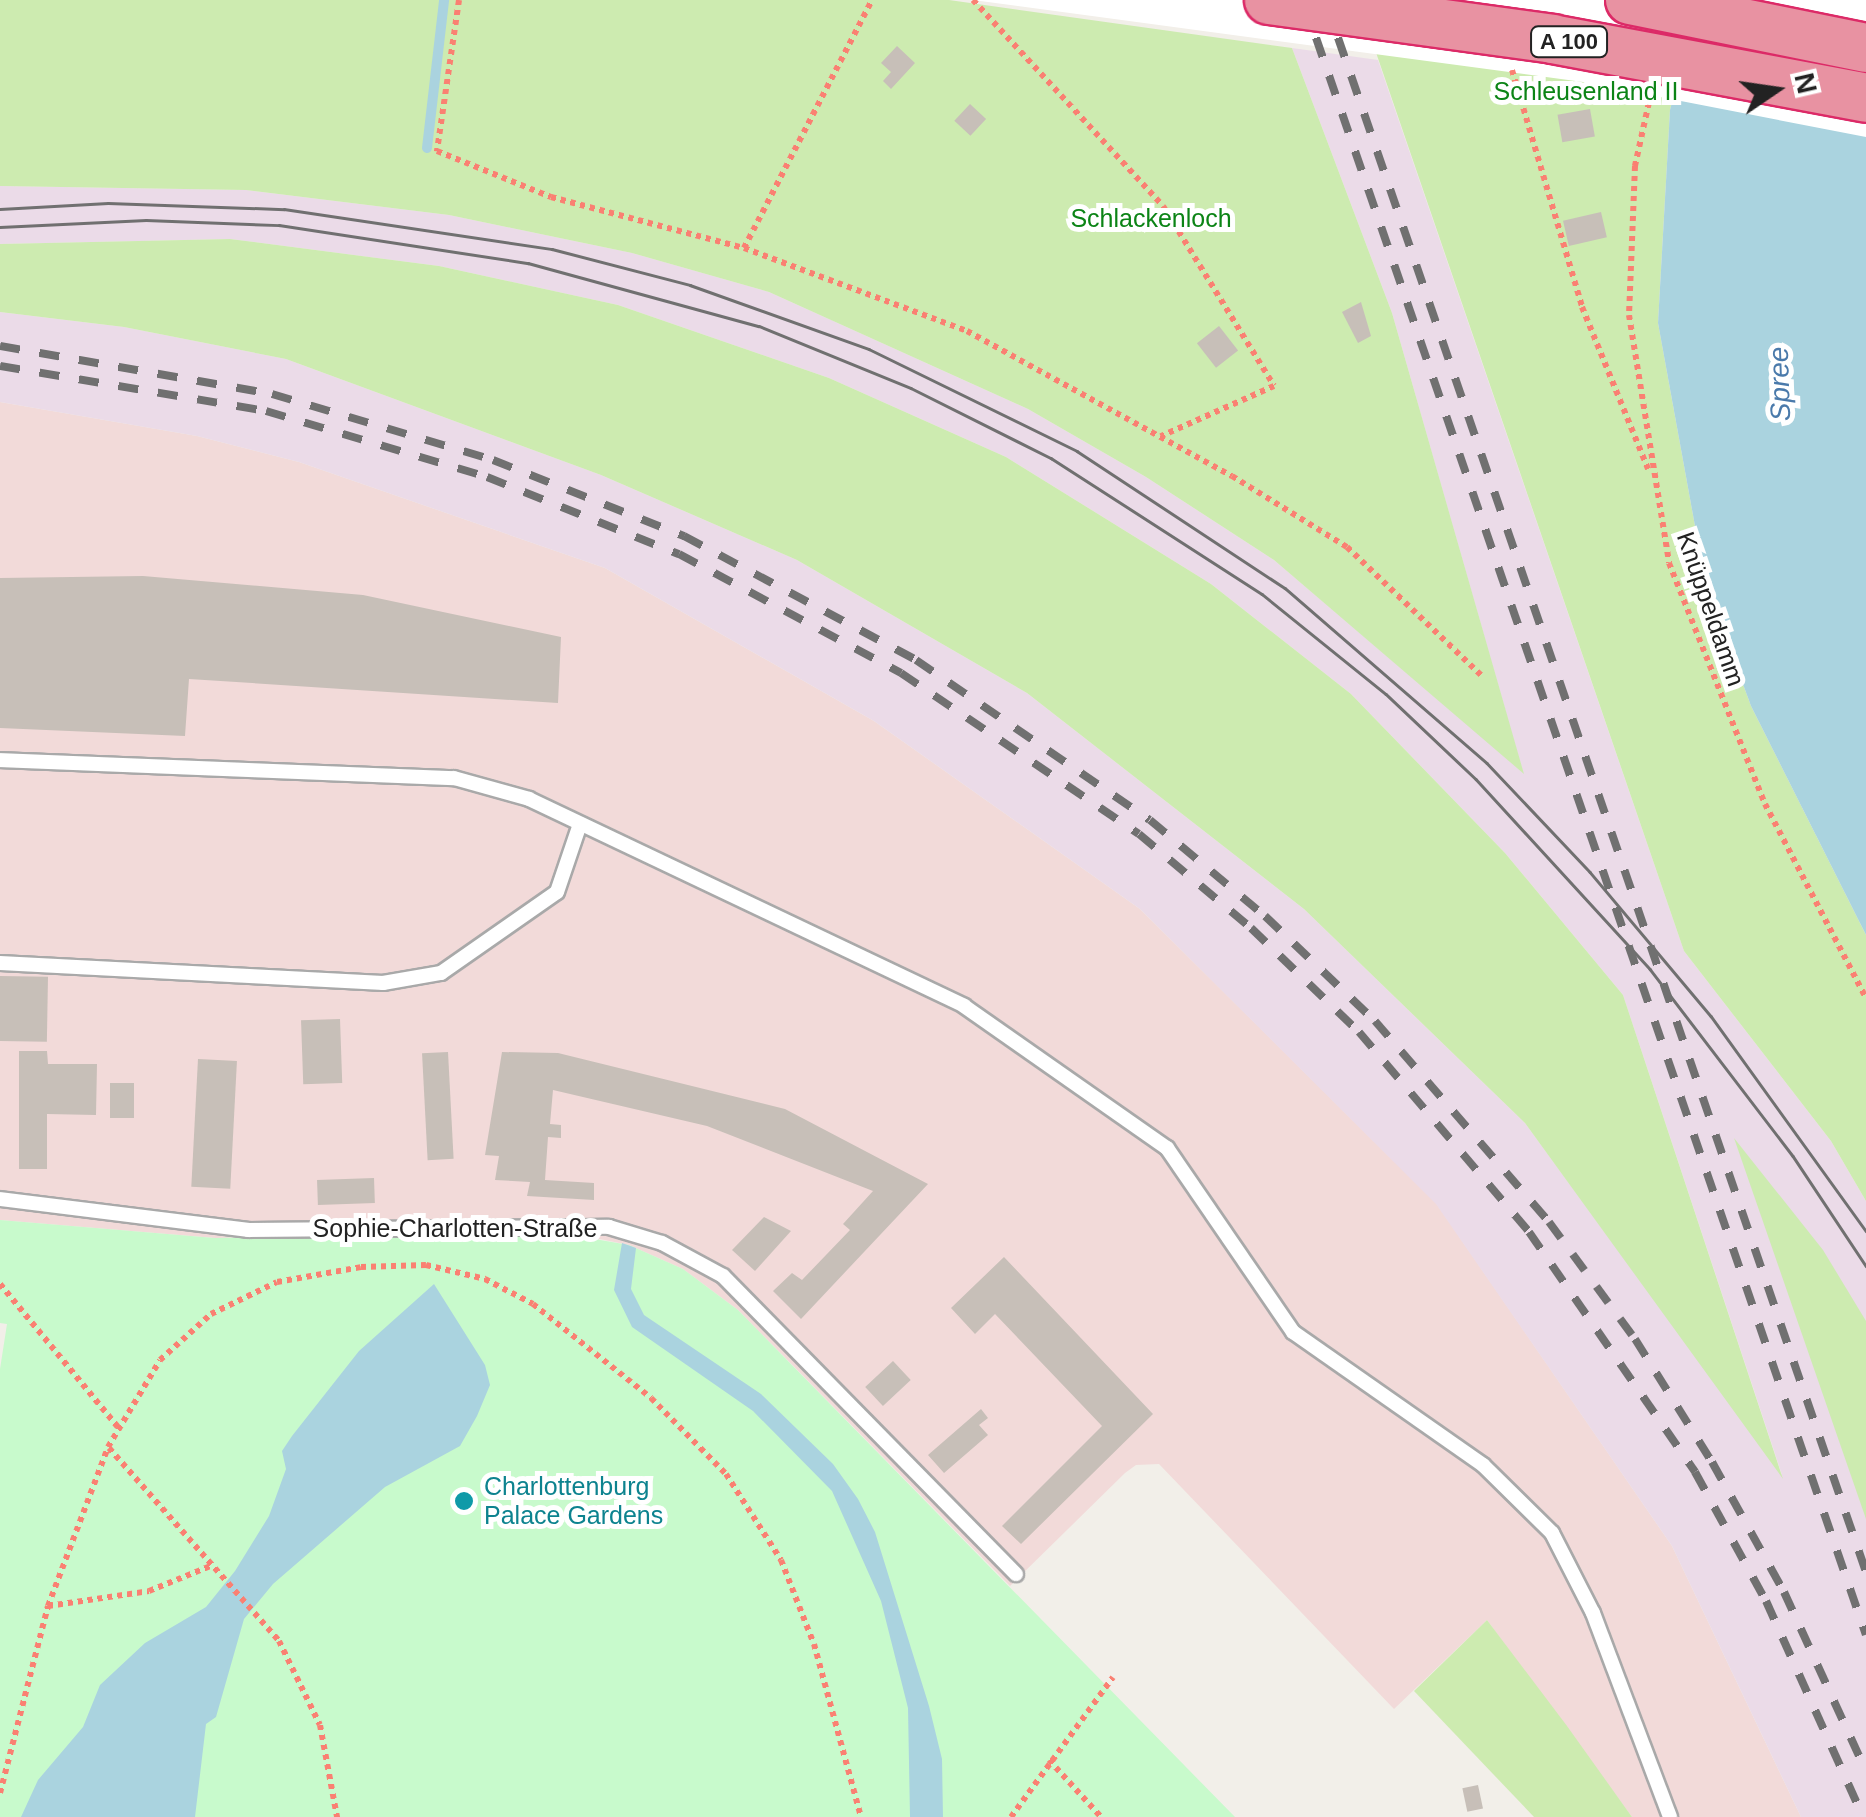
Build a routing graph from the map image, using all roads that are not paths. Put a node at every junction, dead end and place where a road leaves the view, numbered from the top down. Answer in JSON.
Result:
{"nodes":[{"id":1,"x":1269,"y":0,"type":"edge"},
{"id":2,"x":1630,"y":0,"type":"edge"},
{"id":3,"x":1866,"y":48,"type":"edge"},
{"id":4,"x":1866,"y":98,"type":"edge"},
{"id":5,"x":0,"y":760,"type":"edge"},
{"id":6,"x":580,"y":824,"type":"junction"},
{"id":7,"x":0,"y":964,"type":"edge"},
{"id":8,"x":0,"y":1198,"type":"edge"},
{"id":9,"x":1016,"y":1574,"type":"dead end"},
{"id":10,"x":1670,"y":1817,"type":"edge"}],
"edges":[{"from":1,"to":4,"type":"highway","number":"A 100","bridge":true},
{"from":2,"to":3,"type":"highway","number":"A 100","bridge":true},
{"from":5,"to":6,"type":"lane"},
{"from":6,"to":7,"type":"lane"},
{"from":6,"to":10,"type":"lane"},
{"from":8,"to":9,"type":"lane","name":"Sophie-Charlotten-Straße"}]}
